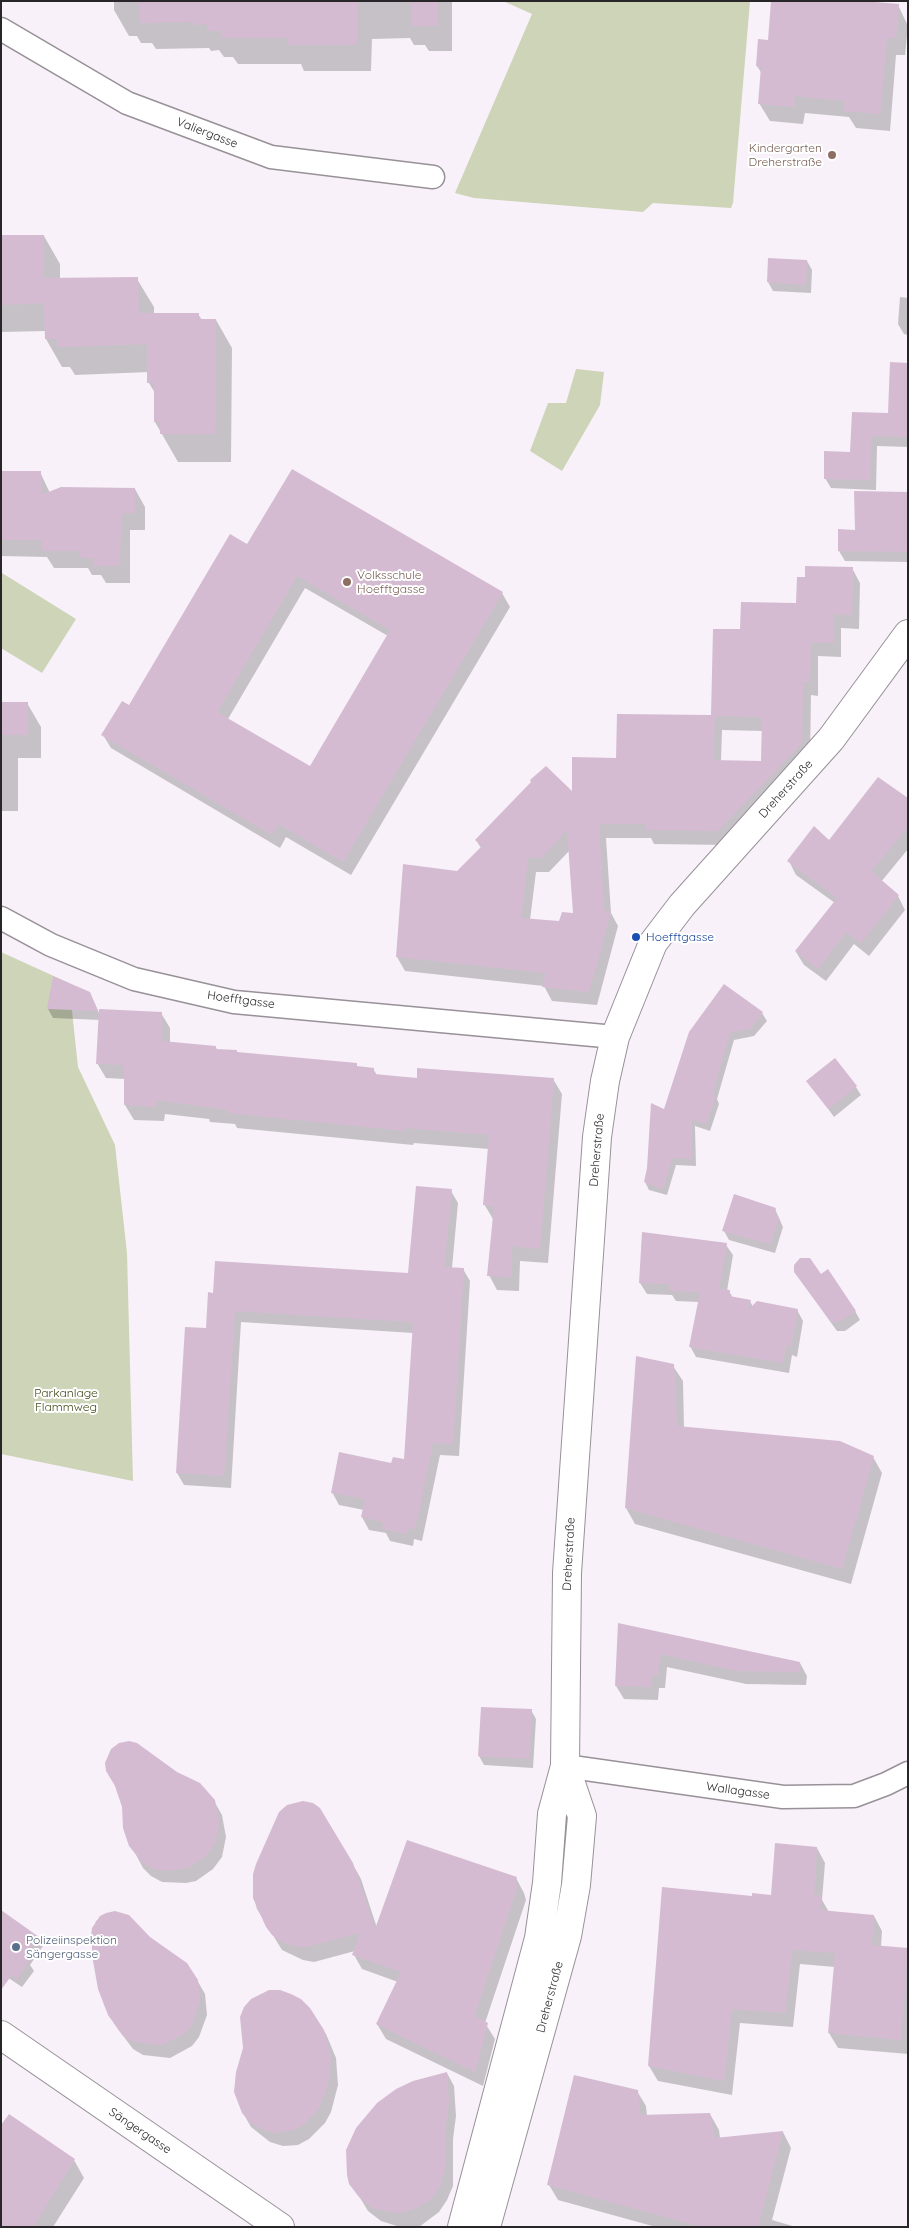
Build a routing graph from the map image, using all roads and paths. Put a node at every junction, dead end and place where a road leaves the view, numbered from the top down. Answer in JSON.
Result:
{"nodes":[{"id":1,"x":1,"y":29,"type":"edge"},
{"id":2,"x":432,"y":177,"type":"dead end"},
{"id":3,"x":908,"y":634,"type":"edge"},
{"id":4,"x":1,"y":918,"type":"edge"},
{"id":5,"x":615,"y":1037,"type":"junction"},
{"id":6,"x":565,"y":1766,"type":"junction"},
{"id":7,"x":908,"y":1773,"type":"edge"},
{"id":8,"x":1,"y":2035,"type":"edge"},
{"id":9,"x":280,"y":2227,"type":"edge"},
{"id":10,"x":462,"y":2227,"type":"edge"},
{"id":11,"x":486,"y":2227,"type":"edge"}],
"edges":[{"from":1,"to":2,"type":"street","name":"Valiergasse"},
{"from":3,"to":5,"type":"street","name":"Dreherstraße"},
{"from":4,"to":5,"type":"street","name":"Hoefftgasse"},
{"from":5,"to":6,"type":"street","name":"Dreherstraße"},
{"from":6,"to":7,"type":"street","name":"Wallagasse"},
{"from":6,"to":10,"type":"street","name":"Dreherstraße"},
{"from":6,"to":11,"type":"street","name":"Dreherstraße"},
{"from":8,"to":9,"type":"street","name":"Sängergasse"}]}
